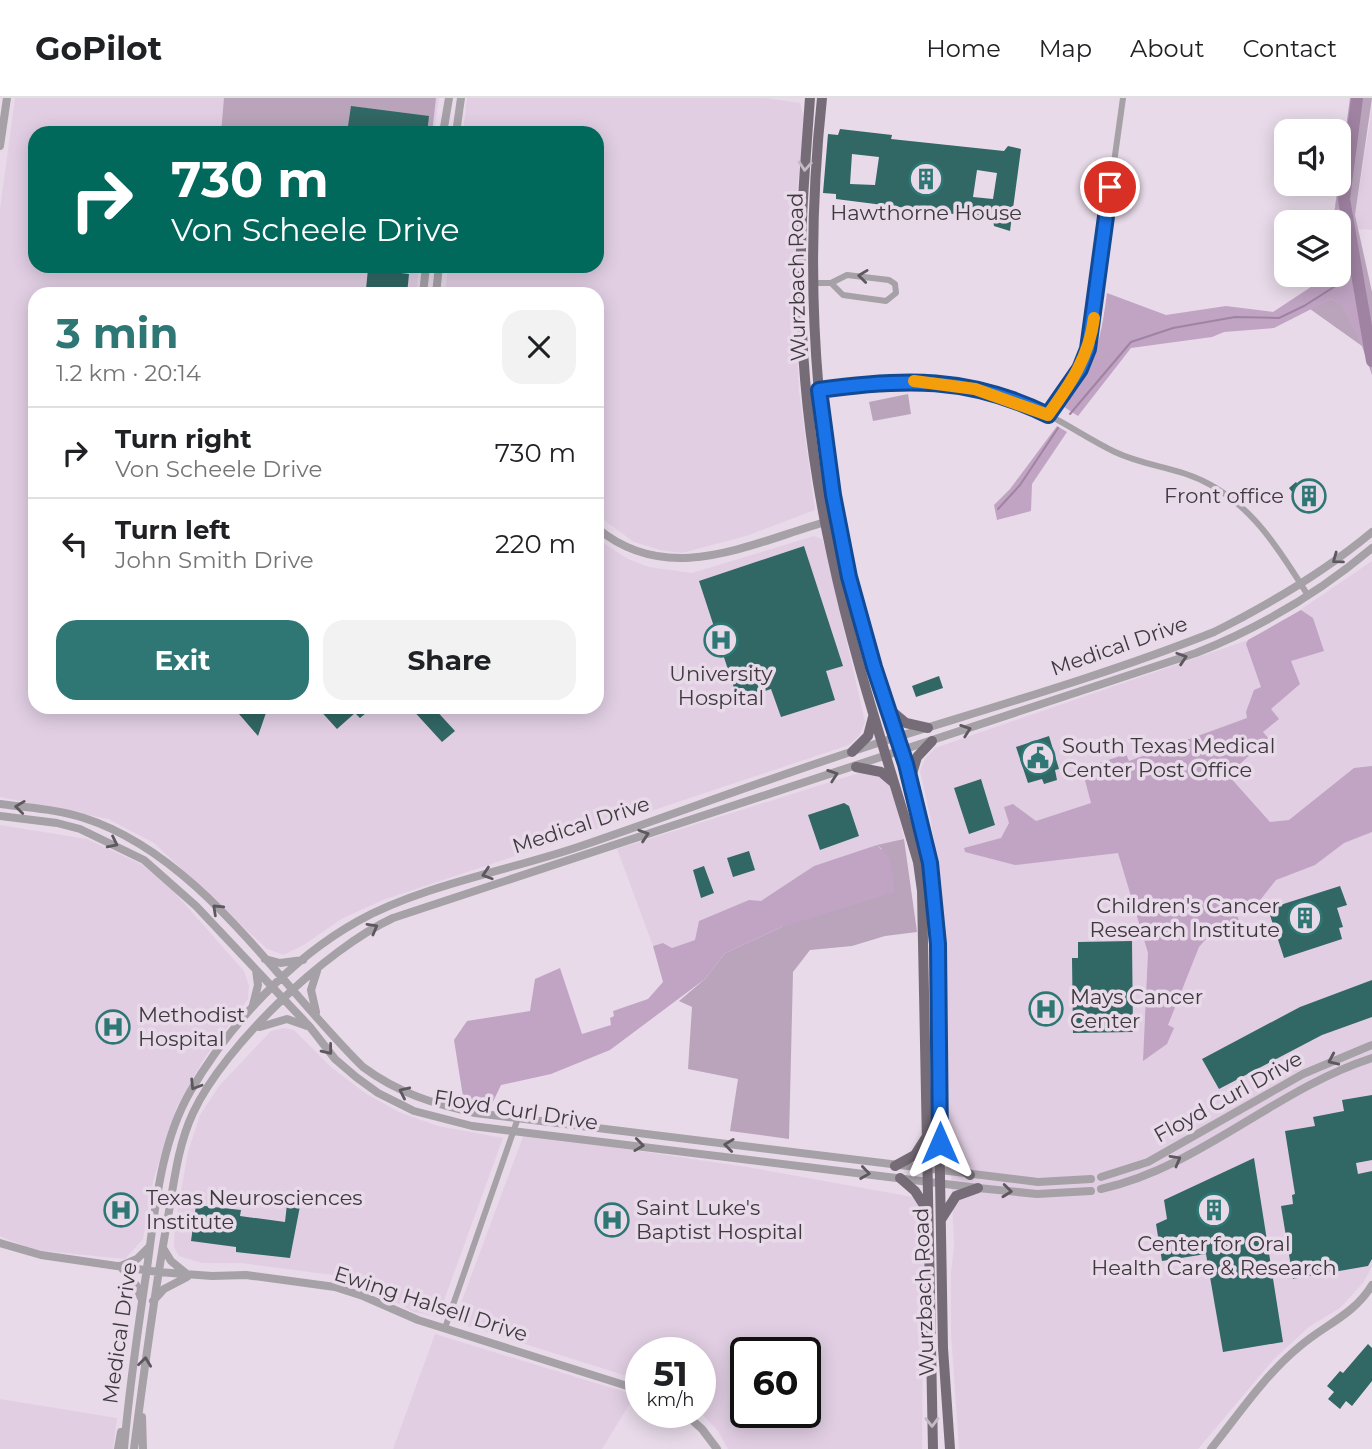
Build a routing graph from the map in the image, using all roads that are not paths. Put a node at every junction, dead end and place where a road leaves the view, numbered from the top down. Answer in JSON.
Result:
{"nodes":[{"id":1,"x":7,"y":98,"type":"edge"},
{"id":2,"x":449,"y":98,"type":"edge"},
{"id":3,"x":461,"y":98,"type":"edge"},
{"id":4,"x":810,"y":98,"type":"edge"},
{"id":5,"x":822,"y":98,"type":"edge"},
{"id":6,"x":1123,"y":98,"type":"edge"},
{"id":7,"x":444,"y":126,"type":"edge"},
{"id":8,"x":457,"y":126,"type":"edge"},
{"id":9,"x":0,"y":146,"type":"edge"},
{"id":10,"x":813,"y":283,"type":"junction"},
{"id":11,"x":831,"y":283,"type":"junction"},
{"id":12,"x":813,"y":391,"type":"junction"},
{"id":13,"x":1048,"y":415,"type":"junction"},
{"id":14,"x":837,"y":518,"type":"junction"},
{"id":15,"x":826,"y":522,"type":"junction"},
{"id":16,"x":1372,"y":532,"type":"edge"},
{"id":17,"x":604,"y":534,"type":"edge"},
{"id":18,"x":1372,"y":548,"type":"edge"},
{"id":19,"x":1301,"y":584,"type":"junction"},
{"id":20,"x":1307,"y":594,"type":"junction"},
{"id":21,"x":886,"y":706,"type":"junction"},
{"id":22,"x":873,"y":717,"type":"junction"},
{"id":23,"x":928,"y":728,"type":"junction"},
{"id":24,"x":897,"y":737,"type":"junction"},
{"id":25,"x":932,"y":741,"type":"junction"},
{"id":26,"x":882,"y":742,"type":"junction"},
{"id":27,"x":852,"y":752,"type":"junction"},
{"id":28,"x":901,"y":752,"type":"junction"},
{"id":29,"x":887,"y":757,"type":"junction"},
{"id":30,"x":856,"y":767,"type":"junction"},
{"id":31,"x":910,"y":780,"type":"junction"},
{"id":32,"x":895,"y":784,"type":"junction"},
{"id":33,"x":0,"y":804,"type":"edge"},
{"id":34,"x":0,"y":816,"type":"edge"},
{"id":35,"x":466,"y":881,"type":"junction"},
{"id":36,"x":469,"y":893,"type":"junction"},
{"id":37,"x":264,"y":958,"type":"junction"},
{"id":38,"x":303,"y":960,"type":"junction"},
{"id":39,"x":255,"y":967,"type":"junction"},
{"id":40,"x":318,"y":969,"type":"junction"},
{"id":41,"x":282,"y":979,"type":"junction"},
{"id":42,"x":273,"y":987,"type":"junction"},
{"id":43,"x":292,"y":990,"type":"junction"},
{"id":44,"x":284,"y":999,"type":"junction"},
{"id":45,"x":250,"y":1011,"type":"junction"},
{"id":46,"x":318,"y":1019,"type":"junction"},
{"id":47,"x":310,"y":1027,"type":"junction"},
{"id":48,"x":254,"y":1030,"type":"junction"},
{"id":49,"x":1372,"y":1045,"type":"edge"},
{"id":50,"x":1372,"y":1058,"type":"edge"},
{"id":51,"x":1254,"y":1101,"type":"junction"},
{"id":52,"x":431,"y":1103,"type":"junction"},
{"id":53,"x":1260,"y":1112,"type":"junction"},
{"id":54,"x":426,"y":1115,"type":"junction"},
{"id":55,"x":518,"y":1118,"type":"junction"},
{"id":56,"x":514,"y":1130,"type":"junction"},
{"id":57,"x":928,"y":1134,"type":"junction"},
{"id":58,"x":940,"y":1143,"type":"junction"},
{"id":59,"x":895,"y":1166,"type":"junction"},
{"id":60,"x":934,"y":1170,"type":"junction"},
{"id":61,"x":1129,"y":1170,"type":"junction"},
{"id":62,"x":970,"y":1174,"type":"junction"},
{"id":63,"x":1101,"y":1177,"type":"dead end"},
{"id":64,"x":900,"y":1178,"type":"junction"},
{"id":65,"x":1091,"y":1179,"type":"dead end"},
{"id":66,"x":1131,"y":1182,"type":"junction"},
{"id":67,"x":934,"y":1183,"type":"junction"},
{"id":68,"x":978,"y":1188,"type":"junction"},
{"id":69,"x":1101,"y":1189,"type":"dead end"},
{"id":70,"x":1091,"y":1191,"type":"dead end"},
{"id":71,"x":935,"y":1218,"type":"junction"},
{"id":72,"x":0,"y":1243,"type":"edge"},
{"id":73,"x":150,"y":1246,"type":"junction"},
{"id":74,"x":163,"y":1247,"type":"junction"},
{"id":75,"x":120,"y":1266,"type":"junction"},
{"id":76,"x":146,"y":1271,"type":"junction"},
{"id":77,"x":158,"y":1272,"type":"junction"},
{"id":78,"x":190,"y":1275,"type":"junction"},
{"id":79,"x":1372,"y":1285,"type":"edge"},
{"id":80,"x":142,"y":1299,"type":"junction"},
{"id":81,"x":153,"y":1301,"type":"junction"},
{"id":82,"x":445,"y":1328,"type":"junction"},
{"id":83,"x":625,"y":1385,"type":"edge"},
{"id":84,"x":141,"y":1400,"type":"junction"},
{"id":85,"x":127,"y":1405,"type":"junction"},
{"id":86,"x":701,"y":1428,"type":"edge"},
{"id":87,"x":118,"y":1449,"type":"edge"},
{"id":88,"x":124,"y":1449,"type":"edge"},
{"id":89,"x":134,"y":1449,"type":"edge"},
{"id":90,"x":143,"y":1449,"type":"edge"},
{"id":91,"x":717,"y":1449,"type":"edge"},
{"id":92,"x":933,"y":1449,"type":"edge"},
{"id":93,"x":950,"y":1449,"type":"edge"},
{"id":94,"x":1211,"y":1449,"type":"edge"}],
"edges":[{"from":1,"to":9,"type":"street"},
{"from":2,"to":7,"type":"street"},
{"from":3,"to":8,"type":"street"},
{"from":4,"to":12,"type":"main road","name":"Wurzbach Road","one_way":true},
{"from":5,"to":10,"type":"main road","name":"Wurzbach Road"},
{"from":6,"to":13,"type":"street"},
{"from":10,"to":11,"type":"street"},
{"from":10,"to":12,"type":"main road","name":"Wurzbach Road"},
{"from":11,"to":11,"type":"street","one_way":true},
{"from":12,"to":13,"type":"street"},
{"from":12,"to":14,"type":"main road","name":"Wurzbach Road"},
{"from":12,"to":15,"type":"main road","name":"Wurzbach Road"},
{"from":13,"to":19,"type":"street"},
{"from":14,"to":15,"type":"street"},
{"from":14,"to":21,"type":"main road","name":"Wurzbach Road"},
{"from":15,"to":17,"type":"street"},
{"from":15,"to":22,"type":"main road","name":"Wurzbach Road"},
{"from":16,"to":19,"type":"street","name":"Medical Drive","one_way":true},
{"from":18,"to":20,"type":"street","name":"Medical Drive"},
{"from":19,"to":20,"type":"street"},
{"from":19,"to":23,"type":"street","name":"Medical Drive"},
{"from":25,"to":20,"type":"street","name":"Medical Drive","one_way":true},
{"from":21,"to":23,"type":"main road"},
{"from":21,"to":24,"type":"main road","name":"Wurzbach Road"},
{"from":22,"to":26,"type":"main road","name":"Wurzbach Road"},
{"from":22,"to":27,"type":"main road"},
{"from":23,"to":24,"type":"street","name":"Medical Drive"},
{"from":24,"to":26,"type":"street","name":"Medical Drive"},
{"from":24,"to":28,"type":"main road","name":"Wurzbach Road"},
{"from":25,"to":28,"type":"street","name":"Medical Drive"},
{"from":25,"to":31,"type":"main road"},
{"from":26,"to":27,"type":"street","name":"Medical Drive"},
{"from":26,"to":29,"type":"main road","name":"Wurzbach Road"},
{"from":27,"to":35,"type":"street","name":"Medical Drive","one_way":true},
{"from":28,"to":29,"type":"street","name":"Medical Drive"},
{"from":28,"to":31,"type":"main road","name":"Wurzbach Road"},
{"from":29,"to":30,"type":"street","name":"Medical Drive"},
{"from":29,"to":32,"type":"main road","name":"Wurzbach Road"},
{"from":30,"to":32,"type":"main road"},
{"from":36,"to":30,"type":"street","name":"Medical Drive","one_way":true},
{"from":31,"to":58,"type":"main road","name":"Wurzbach Road"},
{"from":32,"to":57,"type":"main road","name":"Wurzbach Road"},
{"from":37,"to":33,"type":"street","name":"Floyd Curl Drive","one_way":true},
{"from":34,"to":39,"type":"street","name":"Floyd Curl Drive","one_way":true},
{"from":35,"to":36,"type":"street"},
{"from":35,"to":38,"type":"street","name":"Medical Drive"},
{"from":40,"to":36,"type":"street","name":"Medical Drive","one_way":true},
{"from":37,"to":38,"type":"street"},
{"from":37,"to":41,"type":"street","name":"Floyd Curl Drive"},
{"from":38,"to":41,"type":"street","name":"Medical Drive"},
{"from":39,"to":42,"type":"street","name":"Floyd Curl Drive"},
{"from":39,"to":45,"type":"street"},
{"from":40,"to":43,"type":"street","name":"Medical Drive"},
{"from":40,"to":46,"type":"street"},
{"from":41,"to":42,"type":"street","name":"Medical Drive"},
{"from":41,"to":43,"type":"street","name":"Floyd Curl Drive"},
{"from":42,"to":44,"type":"street","name":"Floyd Curl Drive"},
{"from":42,"to":45,"type":"street","name":"Medical Drive"},
{"from":43,"to":44,"type":"street","name":"Medical Drive"},
{"from":43,"to":46,"type":"street","name":"Floyd Curl Drive"},
{"from":44,"to":47,"type":"street","name":"Floyd Curl Drive"},
{"from":44,"to":48,"type":"street","name":"Medical Drive"},
{"from":45,"to":73,"type":"street","name":"Medical Drive","one_way":true},
{"from":52,"to":46,"type":"street","name":"Floyd Curl Drive","one_way":true},
{"from":47,"to":48,"type":"street"},
{"from":47,"to":54,"type":"street","name":"Floyd Curl Drive","one_way":true},
{"from":48,"to":74,"type":"street","name":"Medical Drive"},
{"from":49,"to":51,"type":"street","name":"Floyd Curl Drive","one_way":true},
{"from":50,"to":53,"type":"street","name":"Floyd Curl Drive"},
{"from":51,"to":53,"type":"street"},
{"from":51,"to":61,"type":"street","name":"Floyd Curl Drive"},
{"from":52,"to":54,"type":"street"},
{"from":52,"to":55,"type":"street","name":"Floyd Curl Drive"},
{"from":66,"to":53,"type":"street","name":"Floyd Curl Drive","one_way":true},
{"from":54,"to":56,"type":"street","name":"Floyd Curl Drive"},
{"from":55,"to":56,"type":"street"},
{"from":59,"to":55,"type":"street","name":"Floyd Curl Drive","one_way":true},
{"from":56,"to":64,"type":"street","name":"Floyd Curl Drive","one_way":true},
{"from":56,"to":82,"type":"street"},
{"from":57,"to":59,"type":"main road"},
{"from":57,"to":60,"type":"main road","name":"Wurzbach Road"},
{"from":58,"to":60,"type":"main road","name":"Wurzbach Road"},
{"from":58,"to":62,"type":"main road"},
{"from":59,"to":60,"type":"street","name":"Floyd Curl Drive"},
{"from":60,"to":62,"type":"street","name":"Floyd Curl Drive"},
{"from":60,"to":67,"type":"main road","name":"Wurzbach Road"},
{"from":61,"to":63,"type":"street","name":"Floyd Curl Drive"},
{"from":61,"to":66,"type":"street"},
{"from":62,"to":65,"type":"street","name":"Floyd Curl Drive"},
{"from":64,"to":67,"type":"street","name":"Floyd Curl Drive"},
{"from":64,"to":71,"type":"main road"},
{"from":66,"to":69,"type":"street","name":"Floyd Curl Drive"},
{"from":67,"to":68,"type":"street","name":"Floyd Curl Drive"},
{"from":67,"to":71,"type":"main road","name":"Wurzbach Road"},
{"from":68,"to":70,"type":"street","name":"Floyd Curl Drive","one_way":true},
{"from":68,"to":71,"type":"main road"},
{"from":71,"to":92,"type":"main road","name":"Wurzbach Road","one_way":true},
{"from":71,"to":93,"type":"main road","name":"Wurzbach Road"},
{"from":72,"to":75,"type":"street","name":"Ewing Halsell Drive"},
{"from":73,"to":75,"type":"street"},
{"from":73,"to":76,"type":"street","name":"Medical Drive"},
{"from":74,"to":77,"type":"street","name":"Medical Drive"},
{"from":74,"to":78,"type":"street"},
{"from":75,"to":76,"type":"street","name":"Ewing Halsell Drive"},
{"from":75,"to":80,"type":"street"},
{"from":76,"to":77,"type":"street","name":"Ewing Halsell Drive"},
{"from":76,"to":80,"type":"street","name":"Medical Drive"},
{"from":77,"to":78,"type":"street","name":"Ewing Halsell Drive"},
{"from":77,"to":81,"type":"street","name":"Medical Drive"},
{"from":78,"to":81,"type":"street"},
{"from":78,"to":82,"type":"street","name":"Ewing Halsell Drive"},
{"from":79,"to":94,"type":"street"},
{"from":80,"to":85,"type":"street","name":"Medical Drive"},
{"from":84,"to":81,"type":"street","name":"Medical Drive","one_way":true},
{"from":82,"to":83,"type":"street","name":"Ewing Halsell Drive"},
{"from":84,"to":89,"type":"street","name":"Medical Drive"},
{"from":84,"to":90,"type":"street"},
{"from":85,"to":87,"type":"street"},
{"from":85,"to":88,"type":"street","name":"Medical Drive"},
{"from":86,"to":91,"type":"street"}]}
